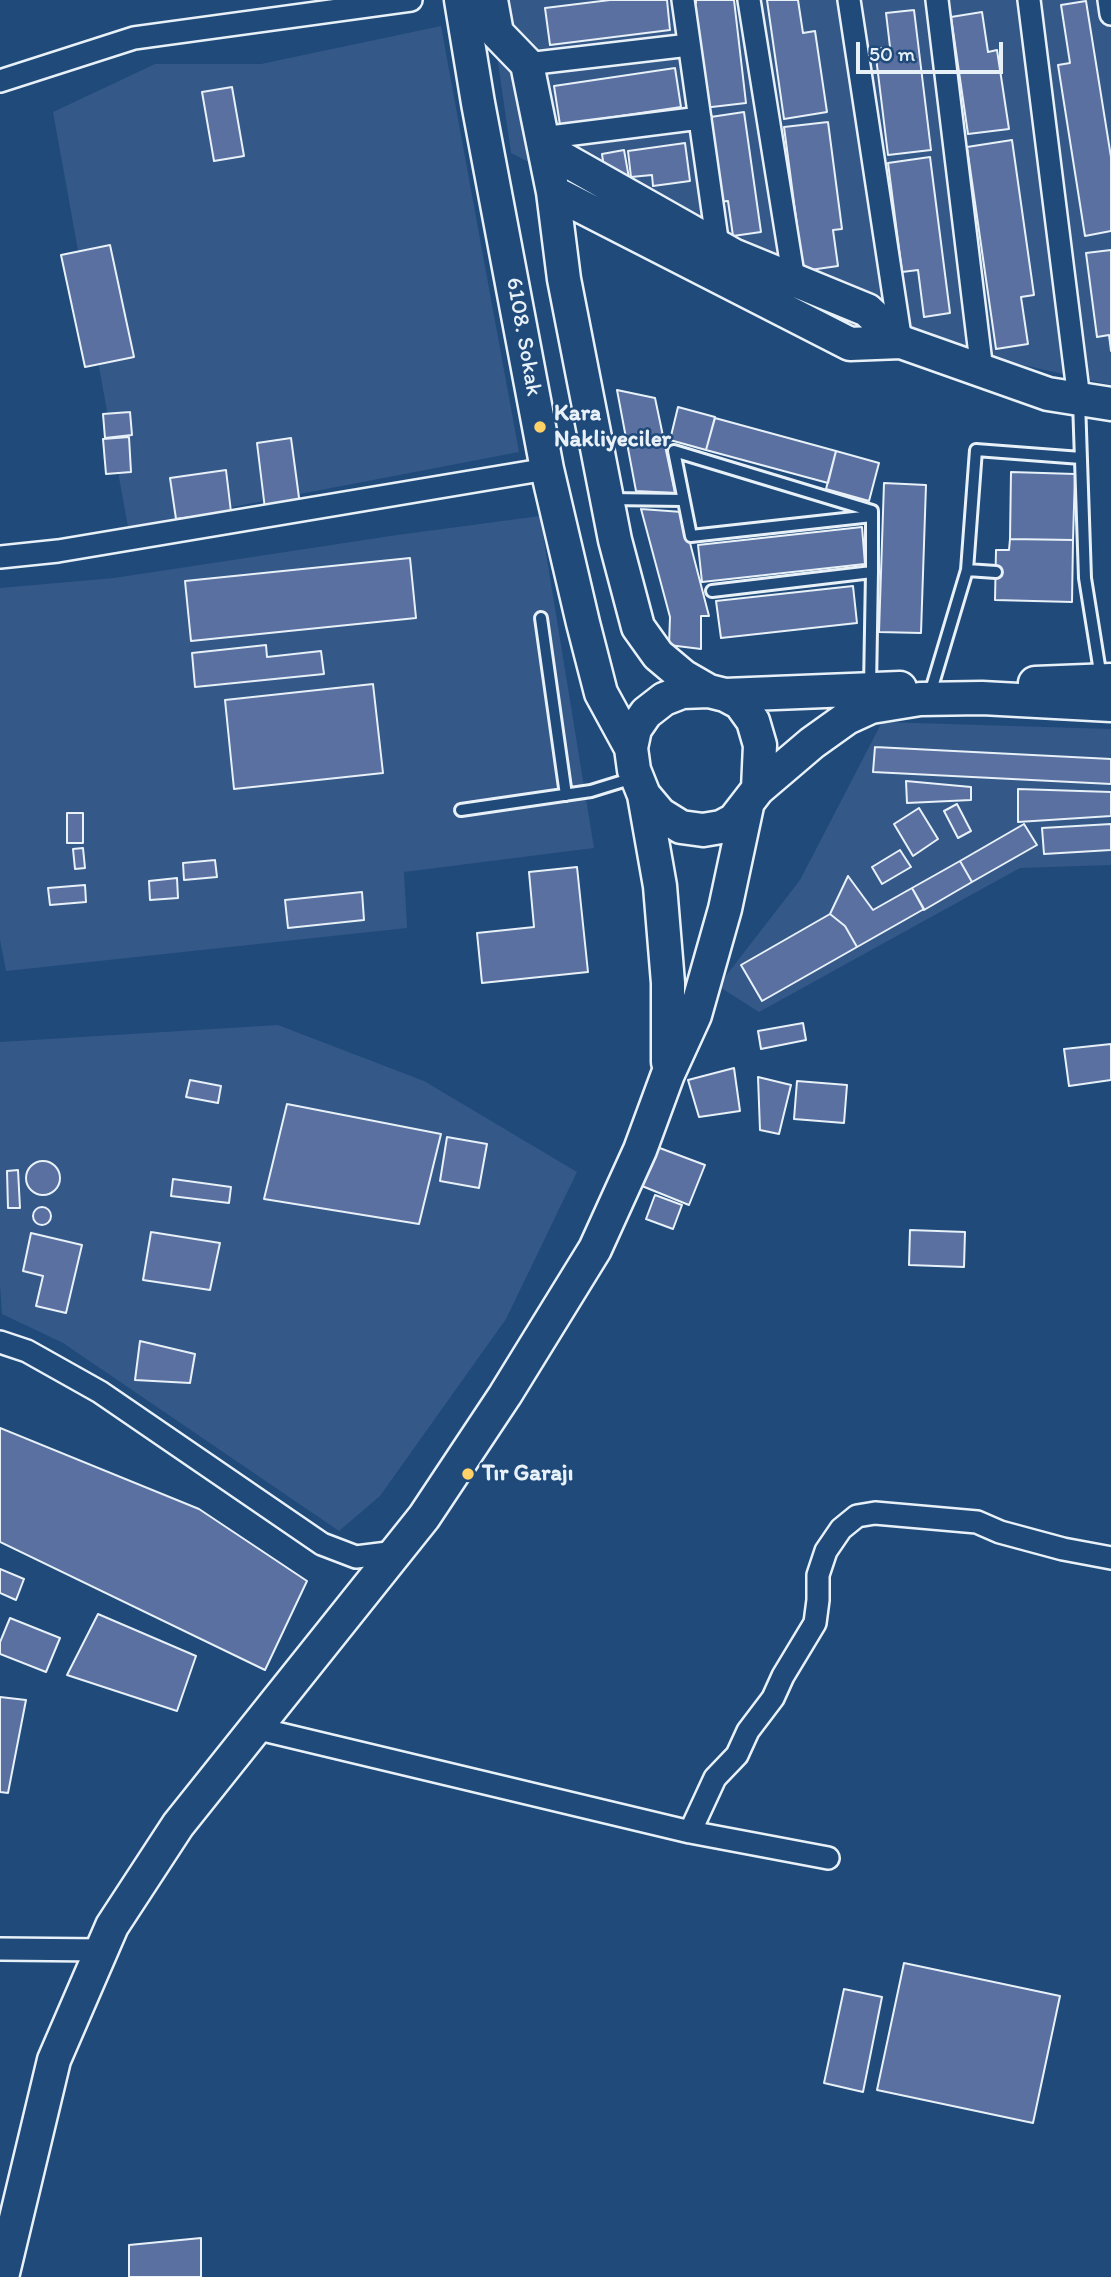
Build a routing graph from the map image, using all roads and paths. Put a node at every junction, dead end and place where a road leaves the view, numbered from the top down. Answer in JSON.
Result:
{"nodes":[{"id":1,"x":411,"y":0,"type":"edge"},
{"id":2,"x":461,"y":0,"type":"edge"},
{"id":3,"x":491,"y":0,"type":"edge"},
{"id":4,"x":683,"y":0,"type":"edge"},
{"id":5,"x":749,"y":0,"type":"edge"},
{"id":6,"x":849,"y":0,"type":"edge"},
{"id":7,"x":937,"y":0,"type":"edge"},
{"id":8,"x":1029,"y":0,"type":"edge"},
{"id":9,"x":1109,"y":0,"type":"edge"},
{"id":10,"x":1111,"y":13,"type":"edge"},
{"id":11,"x":690,"y":45,"type":"junction"},
{"id":12,"x":527,"y":64,"type":"junction"},
{"id":13,"x":0,"y":81,"type":"edge"},
{"id":14,"x":700,"y":118,"type":"junction"},
{"id":15,"x":543,"y":143,"type":"junction"},
{"id":16,"x":553,"y":192,"type":"junction"},
{"id":17,"x":718,"y":246,"type":"junction"},
{"id":18,"x":794,"y":280,"type":"junction"},
{"id":19,"x":901,"y":342,"type":"junction"},
{"id":20,"x":982,"y":371,"type":"junction"},
{"id":21,"x":1079,"y":399,"type":"junction"},
{"id":22,"x":1111,"y":404,"type":"edge"},
{"id":23,"x":1081,"y":458,"type":"junction"},
{"id":24,"x":547,"y":469,"type":"junction"},
{"id":25,"x":607,"y":499,"type":"junction"},
{"id":26,"x":683,"y":500,"type":"junction"},
{"id":27,"x":872,"y":516,"type":"junction"},
{"id":28,"x":0,"y":557,"type":"edge"},
{"id":29,"x":967,"y":570,"type":"junction"},
{"id":30,"x":872,"y":572,"type":"junction"},
{"id":31,"x":996,"y":572,"type":"dead end"},
{"id":32,"x":1072,"y":577,"type":"dead end"},
{"id":33,"x":1085,"y":578,"type":"junction"},
{"id":34,"x":712,"y":591,"type":"dead end"},
{"id":35,"x":541,"y":618,"type":"dead end"},
{"id":36,"x":932,"y":687,"type":"junction"},
{"id":37,"x":1108,"y":688,"type":"edge"},
{"id":38,"x":870,"y":689,"type":"junction"},
{"id":39,"x":717,"y":693,"type":"junction"},
{"id":40,"x":637,"y":773,"type":"junction"},
{"id":41,"x":566,"y":795,"type":"junction"},
{"id":42,"x":753,"y":797,"type":"junction"},
{"id":43,"x":461,"y":810,"type":"dead end"},
{"id":44,"x":668,"y":1073,"type":"junction"},
{"id":45,"x":0,"y":1342,"type":"edge"},
{"id":46,"x":396,"y":1552,"type":"junction"},
{"id":47,"x":1111,"y":1558,"type":"edge"},
{"id":48,"x":255,"y":1728,"type":"junction"},
{"id":49,"x":690,"y":1832,"type":"junction"},
{"id":50,"x":828,"y":1858,"type":"dead end"},
{"id":51,"x":0,"y":1949,"type":"edge"},
{"id":52,"x":102,"y":1950,"type":"junction"},
{"id":53,"x":6,"y":2233,"type":"edge"},
{"id":54,"x":2,"y":2277,"type":"edge"}],
"edges":[{"from":1,"to":13,"type":"street"},
{"from":2,"to":24,"type":"main road","name":"6108. Sokak"},
{"from":3,"to":12,"type":"main road"},
{"from":4,"to":11,"type":"street"},
{"from":5,"to":18,"type":"street"},
{"from":6,"to":19,"type":"street"},
{"from":7,"to":20,"type":"street"},
{"from":8,"to":21,"type":"street"},
{"from":9,"to":10,"type":"street"},
{"from":11,"to":12,"type":"street"},
{"from":11,"to":14,"type":"street"},
{"from":12,"to":15,"type":"main road"},
{"from":14,"to":15,"type":"street"},
{"from":14,"to":17,"type":"street"},
{"from":15,"to":16,"type":"main road"},
{"from":15,"to":17,"type":"main road"},
{"from":16,"to":19,"type":"main road"},
{"from":16,"to":25,"type":"main road"},
{"from":17,"to":18,"type":"main road"},
{"from":18,"to":19,"type":"main road"},
{"from":19,"to":20,"type":"main road"},
{"from":20,"to":21,"type":"main road"},
{"from":21,"to":22,"type":"main road"},
{"from":21,"to":23,"type":"lane"},
{"from":23,"to":29,"type":"lane"},
{"from":23,"to":33,"type":"lane"},
{"from":24,"to":28,"type":"street"},
{"from":24,"to":40,"type":"main road","name":"6108. Sokak"},
{"from":25,"to":26,"type":"lane"},
{"from":25,"to":39,"type":"main road"},
{"from":26,"to":27,"type":"lane"},
{"from":26,"to":27,"type":"lane"},
{"from":27,"to":30,"type":"lane"},
{"from":29,"to":31,"type":"lane"},
{"from":29,"to":36,"type":"lane"},
{"from":30,"to":34,"type":"lane"},
{"from":30,"to":38,"type":"lane"},
{"from":32,"to":33,"type":"lane"},
{"from":33,"to":37,"type":"lane"},
{"from":35,"to":41,"type":"lane"},
{"from":36,"to":37,"type":"main road"},
{"from":36,"to":38,"type":"main road"},
{"from":37,"to":42,"type":"main road"},
{"from":38,"to":39,"type":"main road"},
{"from":39,"to":40,"type":"main road"},
{"from":39,"to":42,"type":"main road"},
{"from":40,"to":41,"type":"lane"},
{"from":40,"to":42,"type":"main road"},
{"from":40,"to":44,"type":"main road"},
{"from":41,"to":43,"type":"lane"},
{"from":42,"to":44,"type":"main road"},
{"from":44,"to":46,"type":"main road"},
{"from":45,"to":46,"type":"street"},
{"from":46,"to":48,"type":"main road"},
{"from":47,"to":49,"type":"street"},
{"from":48,"to":49,"type":"street"},
{"from":48,"to":52,"type":"main road"},
{"from":49,"to":50,"type":"street"},
{"from":51,"to":52,"type":"street"},
{"from":52,"to":53,"type":"main road"},
{"from":53,"to":54,"type":"main road"}]}
